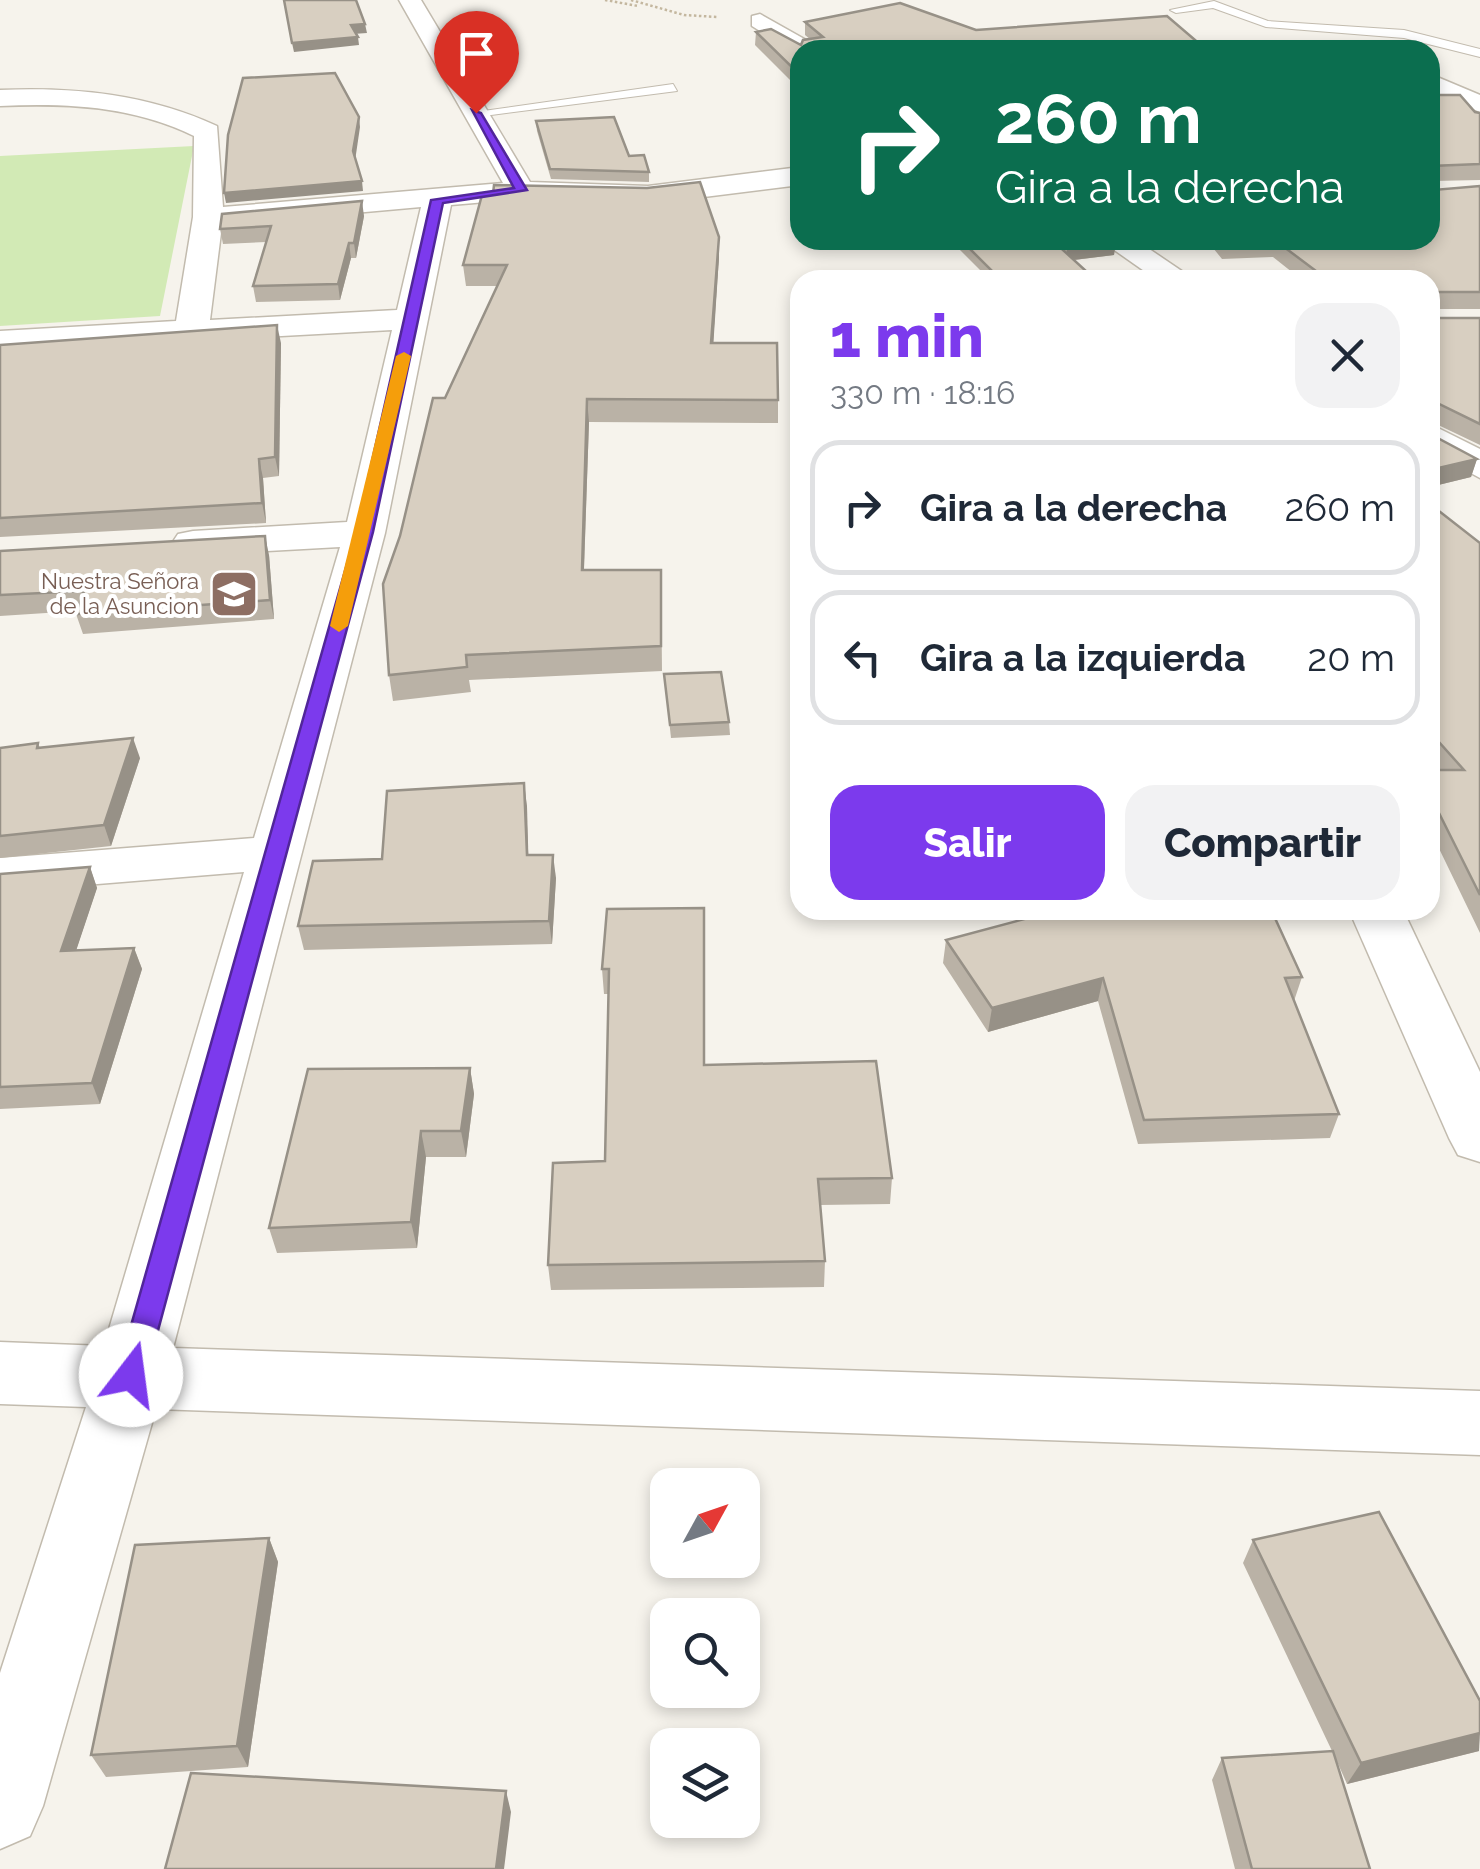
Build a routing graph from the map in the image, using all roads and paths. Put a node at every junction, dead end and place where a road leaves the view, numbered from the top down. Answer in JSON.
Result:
{"nodes":[{"id":1,"x":410,"y":0,"type":"edge"},
{"id":2,"x":605,"y":0,"type":"edge"},
{"id":3,"x":631,"y":0,"type":"edge"},
{"id":4,"x":666,"y":10,"type":"junction"},
{"id":5,"x":1176,"y":10,"type":"dead end"},
{"id":6,"x":760,"y":21,"type":"joint"},
{"id":7,"x":791,"y":40,"type":"edge"},
{"id":8,"x":1428,"y":40,"type":"edge"},
{"id":9,"x":1440,"y":43,"type":"edge"},
{"id":10,"x":1480,"y":53,"type":"edge"},
{"id":11,"x":1440,"y":86,"type":"edge"},
{"id":12,"x":673,"y":88,"type":"dead end"},
{"id":13,"x":1440,"y":96,"type":"edge"},
{"id":14,"x":0,"y":98,"type":"edge"},
{"id":15,"x":1473,"y":98,"type":"edge"},
{"id":16,"x":476,"y":113,"type":"junction"},
{"id":17,"x":790,"y":177,"type":"edge"},
{"id":18,"x":521,"y":190,"type":"junction"},
{"id":19,"x":437,"y":200,"type":"junction"},
{"id":20,"x":208,"y":217,"type":"junction"},
{"id":21,"x":1130,"y":250,"type":"edge"},
{"id":22,"x":1163,"y":270,"type":"edge"},
{"id":23,"x":412,"y":320,"type":"junction"},
{"id":24,"x":191,"y":332,"type":"junction"},
{"id":25,"x":0,"y":341,"type":"edge"},
{"id":26,"x":1440,"y":424,"type":"edge"},
{"id":27,"x":1480,"y":424,"type":"edge"},
{"id":28,"x":1440,"y":441,"type":"edge"},
{"id":29,"x":1480,"y":466,"type":"edge"},
{"id":30,"x":365,"y":532,"type":"junction"},
{"id":31,"x":154,"y":545,"type":"edge"},
{"id":32,"x":276,"y":852,"type":"junction"},
{"id":33,"x":0,"y":875,"type":"edge"},
{"id":34,"x":1381,"y":920,"type":"edge"},
{"id":35,"x":1480,"y":1138,"type":"edge"},
{"id":36,"x":0,"y":1374,"type":"edge"},
{"id":37,"x":131,"y":1375,"type":"junction"},
{"id":38,"x":1480,"y":1423,"type":"edge"},
{"id":39,"x":0,"y":1806,"type":"edge"}],
"edges":[{"from":1,"to":16,"type":"street"},
{"from":2,"to":4,"type":"path"},
{"from":3,"to":4,"type":"path"},
{"from":4,"to":6,"type":"path"},
{"from":5,"to":8,"type":"lane"},
{"from":6,"to":7,"type":"street"},
{"from":9,"to":10,"type":"lane"},
{"from":11,"to":15,"type":"street"},
{"from":12,"to":16,"type":"lane"},
{"from":13,"to":15,"type":"street"},
{"from":14,"to":20,"type":"street"},
{"from":16,"to":18,"type":"street"},
{"from":17,"to":18,"type":"street"},
{"from":18,"to":19,"type":"street"},
{"from":19,"to":20,"type":"street"},
{"from":19,"to":23,"type":"street"},
{"from":20,"to":24,"type":"street"},
{"from":21,"to":22,"type":"street"},
{"from":23,"to":24,"type":"street"},
{"from":23,"to":30,"type":"street"},
{"from":24,"to":25,"type":"street"},
{"from":26,"to":27,"type":"street"},
{"from":28,"to":29,"type":"street"},
{"from":30,"to":31,"type":"street"},
{"from":30,"to":32,"type":"street"},
{"from":32,"to":33,"type":"street"},
{"from":32,"to":37,"type":"street"},
{"from":34,"to":35,"type":"street"},
{"from":36,"to":37,"type":"street"},
{"from":37,"to":38,"type":"street"},
{"from":37,"to":39,"type":"street"}]}
